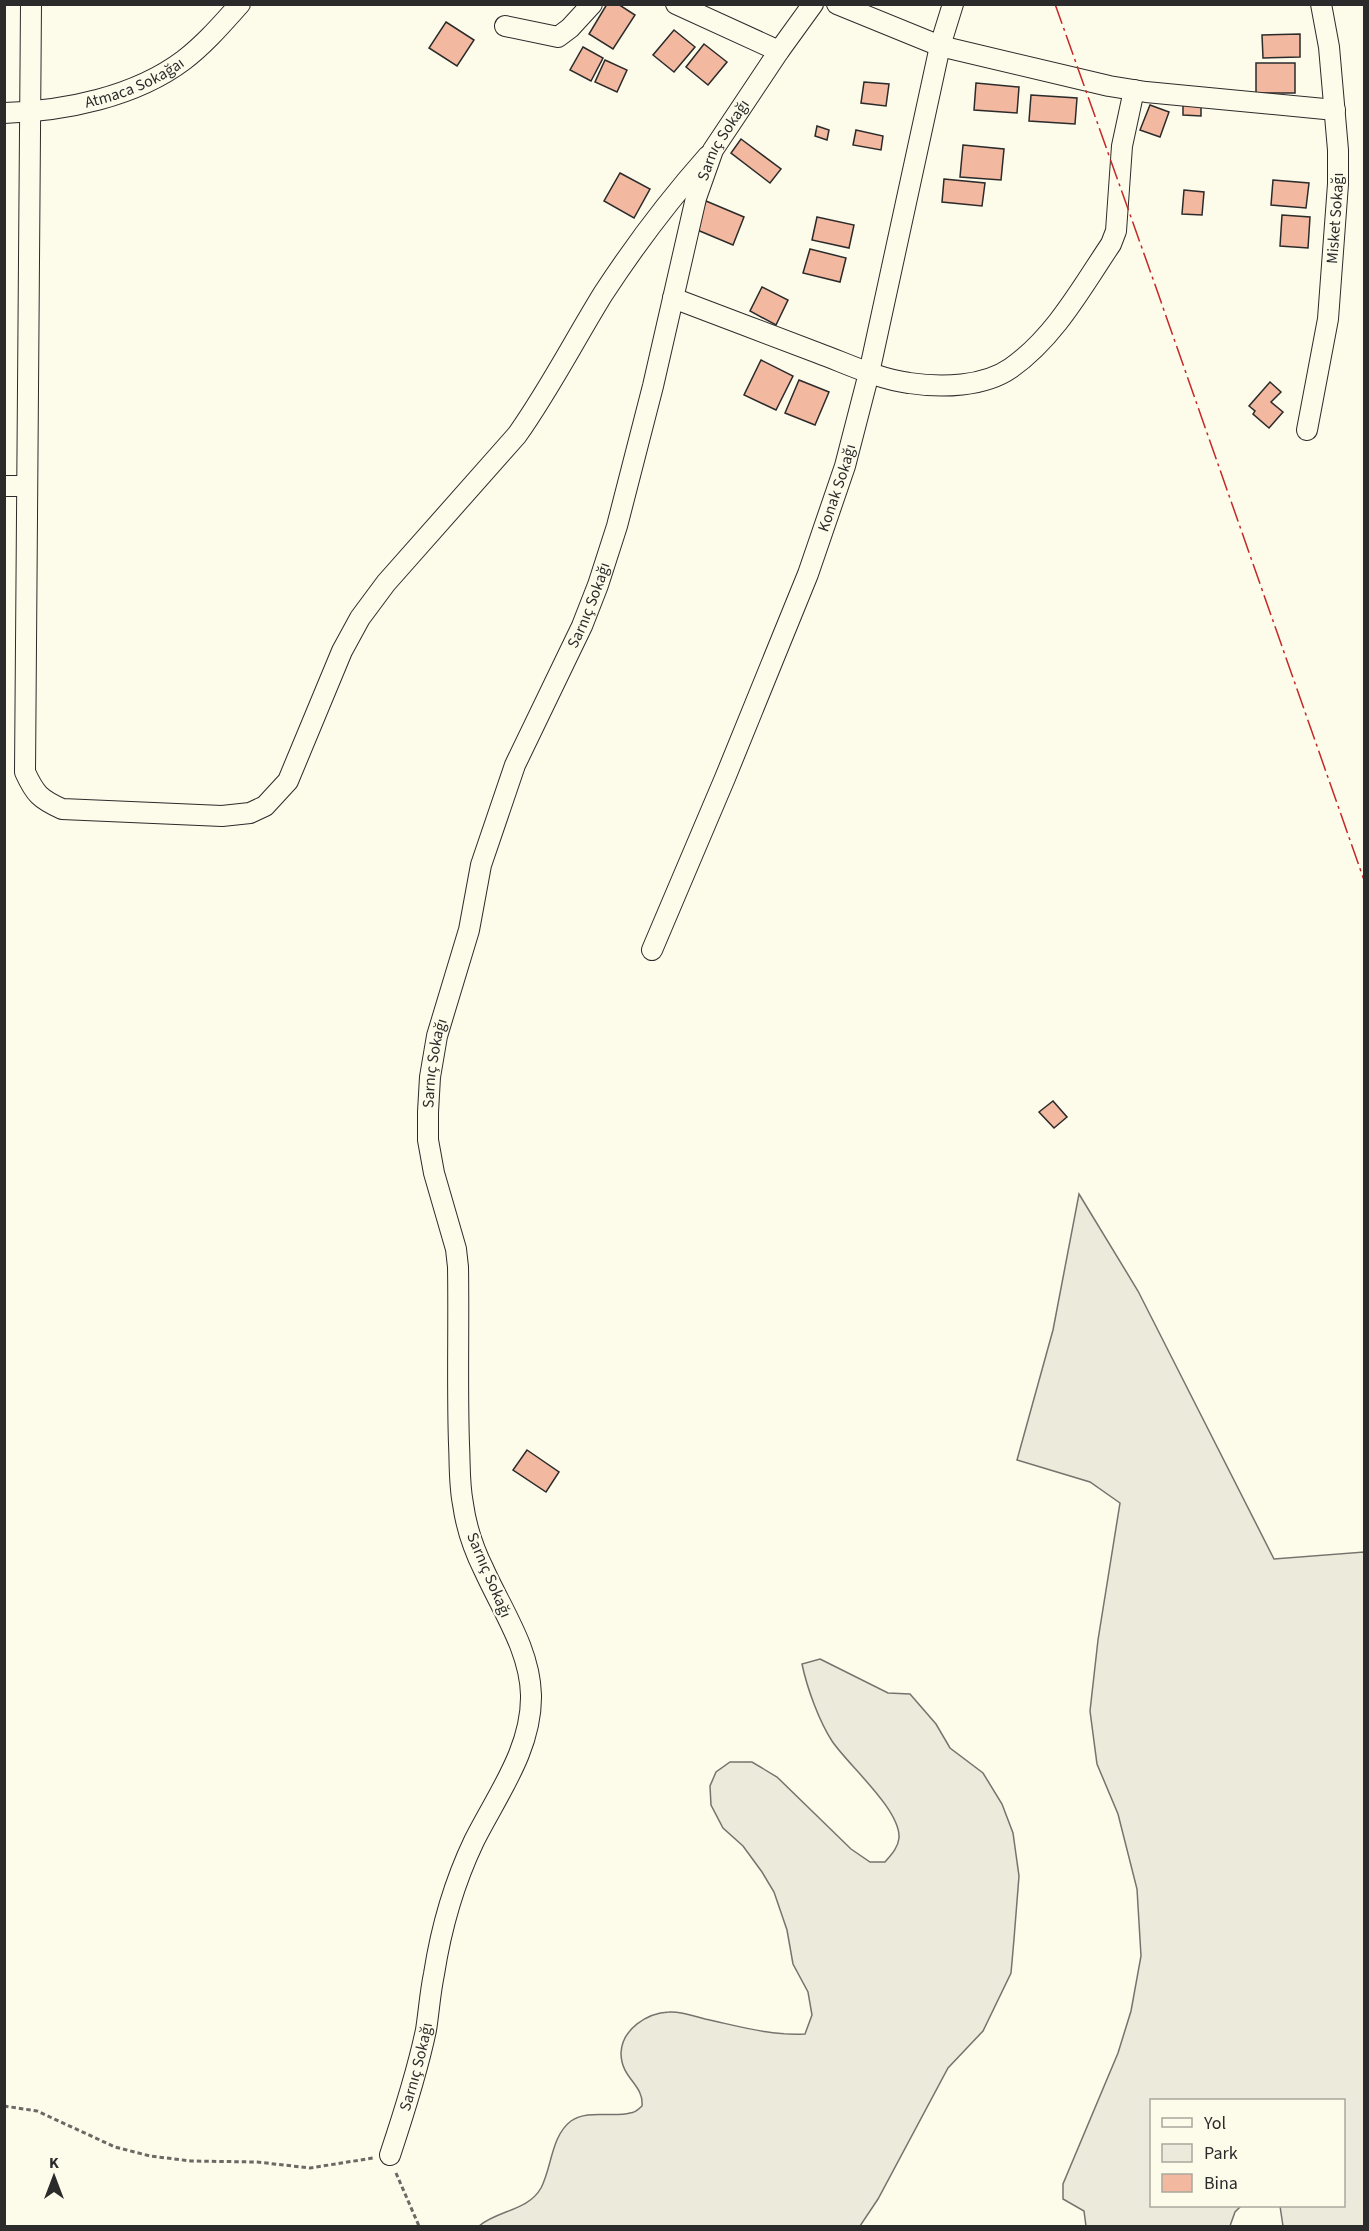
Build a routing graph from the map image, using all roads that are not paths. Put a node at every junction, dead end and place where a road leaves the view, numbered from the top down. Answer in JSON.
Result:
{"nodes":[{"id":1,"x":31,"y":4,"type":"edge"},
{"id":2,"x":240,"y":4,"type":"edge"},
{"id":3,"x":592,"y":4,"type":"edge"},
{"id":4,"x":676,"y":4,"type":"edge"},
{"id":5,"x":813,"y":4,"type":"edge"},
{"id":6,"x":837,"y":4,"type":"edge"},
{"id":7,"x":953,"y":4,"type":"edge"},
{"id":8,"x":1321,"y":4,"type":"edge"},
{"id":9,"x":505,"y":26,"type":"dead end"},
{"id":10,"x":940,"y":46,"type":"junction"},
{"id":11,"x":779,"y":51,"type":"junction"},
{"id":12,"x":1134,"y":90,"type":"junction"},
{"id":13,"x":1335,"y":110,"type":"junction"},
{"id":14,"x":30,"y":112,"type":"junction"},
{"id":15,"x":4,"y":113,"type":"edge"},
{"id":16,"x":713,"y":150,"type":"junction"},
{"id":17,"x":673,"y":298,"type":"junction"},
{"id":18,"x":869,"y":373,"type":"junction"},
{"id":19,"x":1307,"y":430,"type":"dead end"},
{"id":20,"x":4,"y":486,"type":"edge"},
{"id":21,"x":27,"y":486,"type":"junction"},
{"id":22,"x":652,"y":950,"type":"dead end"},
{"id":23,"x":390,"y":2155,"type":"road end"}],
"edges":[{"from":1,"to":14,"type":"street"},
{"from":2,"to":14,"type":"street","name":"Atmaca Sokağaı"},
{"from":3,"to":9,"type":"street"},
{"from":4,"to":11,"type":"street"},
{"from":5,"to":11,"type":"street","name":"Sarnıç Sokağı"},
{"from":6,"to":10,"type":"street"},
{"from":7,"to":10,"type":"street","name":"Konak Sokağı"},
{"from":8,"to":13,"type":"street","name":"Misket Sokağı"},
{"from":10,"to":12,"type":"street"},
{"from":10,"to":18,"type":"street","name":"Konak Sokağı"},
{"from":11,"to":16,"type":"street","name":"Sarnıç Sokağı"},
{"from":12,"to":13,"type":"street"},
{"from":12,"to":18,"type":"street"},
{"from":13,"to":19,"type":"street","name":"Misket Sokağı"},
{"from":14,"to":15,"type":"street","name":"Atmaca Sokağaı"},
{"from":14,"to":21,"type":"street"},
{"from":16,"to":17,"type":"street","name":"Sarnıç Sokağı"},
{"from":16,"to":21,"type":"street"},
{"from":17,"to":18,"type":"street"},
{"from":17,"to":23,"type":"street","name":"Sarnıç Sokağı"},
{"from":18,"to":22,"type":"street","name":"Konak Sokağı"},
{"from":20,"to":21,"type":"street"}]}
